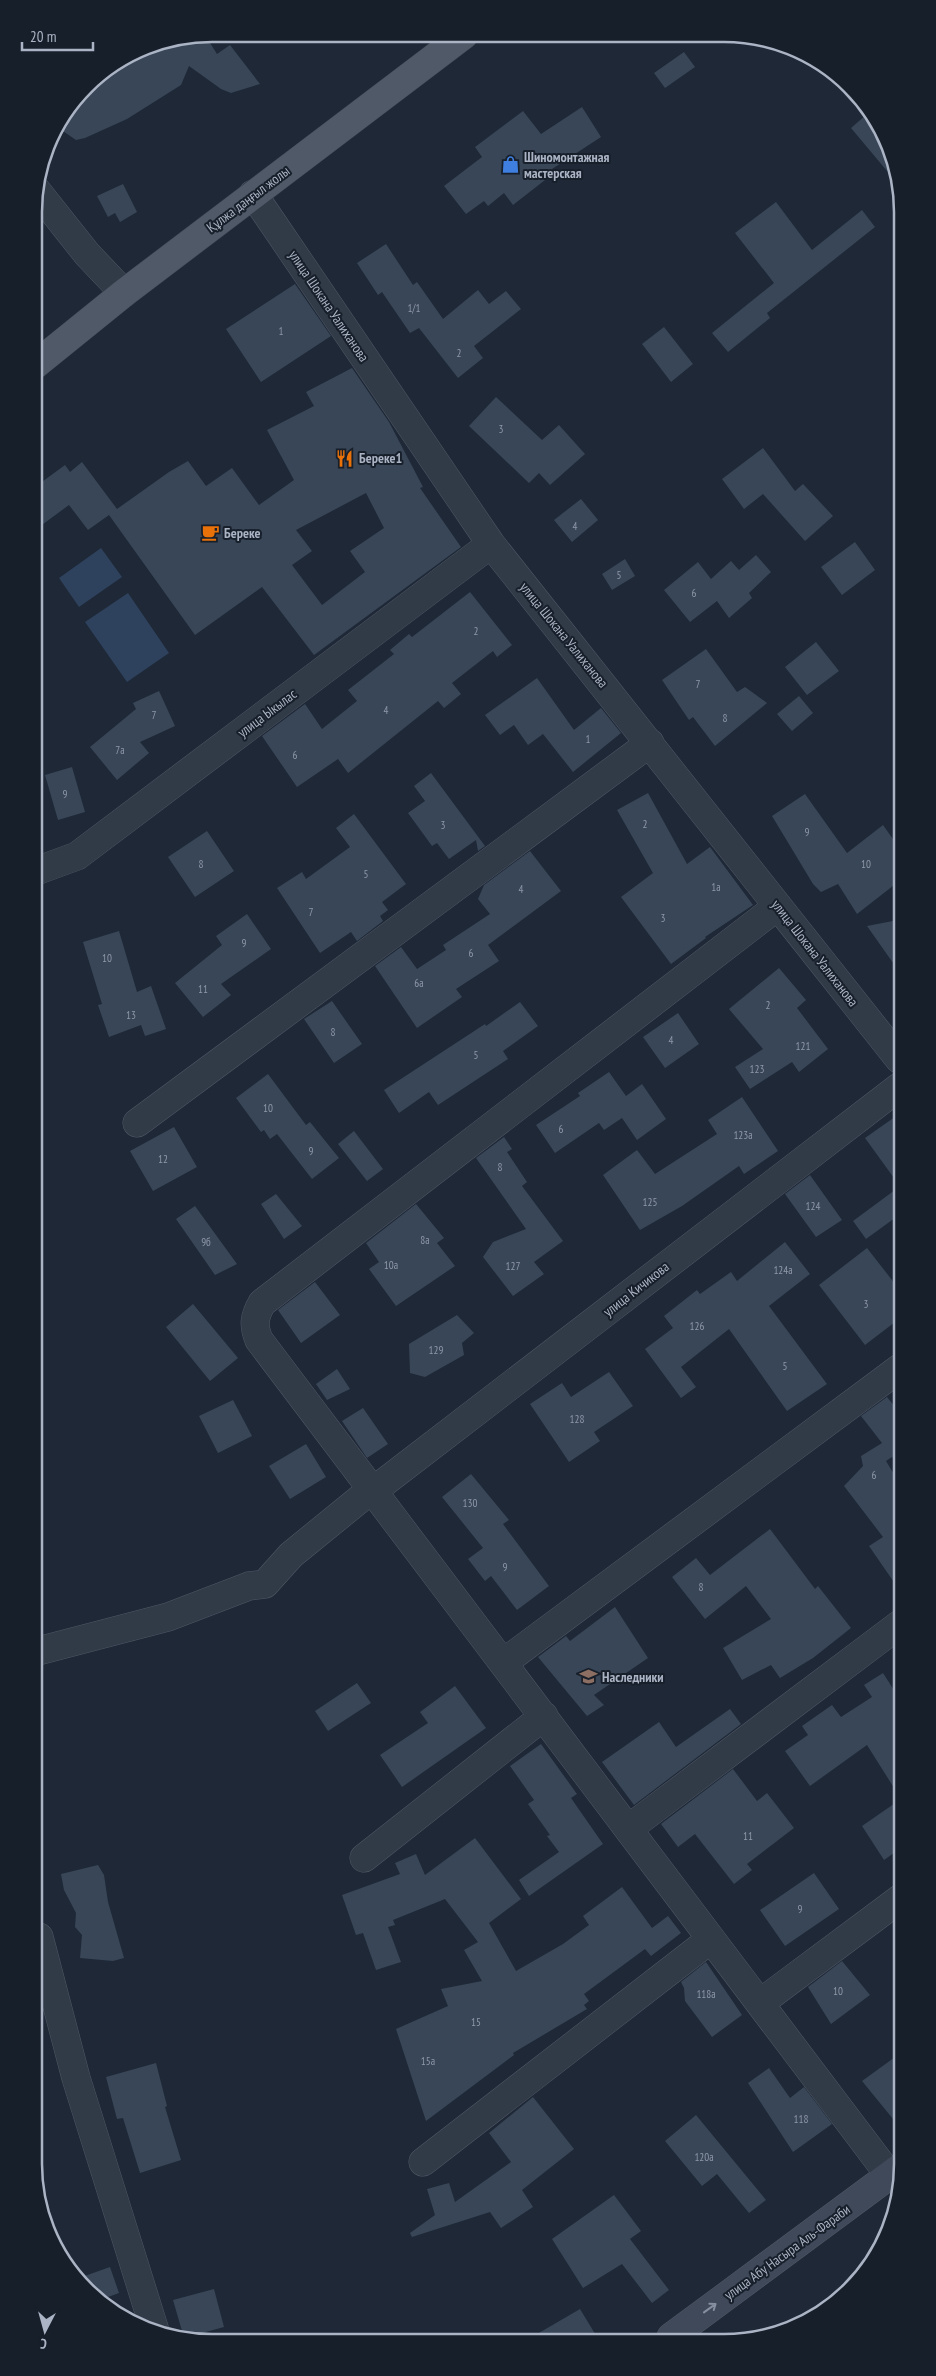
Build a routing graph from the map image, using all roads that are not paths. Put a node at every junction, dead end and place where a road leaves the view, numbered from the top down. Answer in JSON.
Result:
{"nodes":[{"id":1,"x":454,"y":43,"type":"edge"},
{"id":2,"x":253,"y":194,"type":"junction"},
{"id":3,"x":43,"y":200,"type":"edge"},
{"id":4,"x":124,"y":293,"type":"junction"},
{"id":5,"x":43,"y":359,"type":"edge"},
{"id":6,"x":491,"y":544,"type":"junction"},
{"id":7,"x":650,"y":743,"type":"junction"},
{"id":8,"x":43,"y":869,"type":"edge"},
{"id":9,"x":778,"y":906,"type":"junction"},
{"id":10,"x":894,"y":1052,"type":"edge"},
{"id":11,"x":894,"y":1091,"type":"edge"},
{"id":12,"x":137,"y":1123,"type":"dead end"},
{"id":13,"x":893,"y":1373,"type":"edge"},
{"id":14,"x":373,"y":1490,"type":"junction"},
{"id":15,"x":893,"y":1629,"type":"edge"},
{"id":16,"x":42,"y":1650,"type":"edge"},
{"id":17,"x":503,"y":1663,"type":"junction"},
{"id":18,"x":544,"y":1716,"type":"junction"},
{"id":19,"x":628,"y":1829,"type":"junction"},
{"id":20,"x":364,"y":1858,"type":"dead end"},
{"id":21,"x":893,"y":1904,"type":"edge"},
{"id":22,"x":711,"y":1939,"type":"junction"},
{"id":23,"x":42,"y":1949,"type":"edge"},
{"id":24,"x":760,"y":2003,"type":"junction"},
{"id":25,"x":423,"y":2162,"type":"dead end"},
{"id":26,"x":893,"y":2167,"type":"edge"},
{"id":27,"x":893,"y":2173,"type":"edge"},
{"id":28,"x":152,"y":2322,"type":"edge"},
{"id":29,"x":675,"y":2334,"type":"edge"}],
"edges":[{"from":1,"to":2,"type":"main road","name":"Құлжа даңғыл жолы"},
{"from":2,"to":4,"type":"main road","name":"Құлжа даңғыл жолы"},
{"from":2,"to":6,"type":"street","name":"улица Шокана Уалиханова"},
{"from":3,"to":4,"type":"street"},
{"from":4,"to":5,"type":"main road","name":"Құлжа даңғыл жолы"},
{"from":6,"to":7,"type":"street","name":"улица Шокана Уалиханова"},
{"from":6,"to":8,"type":"street","name":"улица Ыкылас"},
{"from":7,"to":9,"type":"street","name":"улица Шокана Уалиханова"},
{"from":7,"to":12,"type":"street"},
{"from":9,"to":10,"type":"street","name":"улица Шокана Уалиханова"},
{"from":9,"to":14,"type":"street"},
{"from":11,"to":14,"type":"street","name":"улица Кичикова"},
{"from":13,"to":17,"type":"street"},
{"from":14,"to":16,"type":"street","name":"улица Кичикова"},
{"from":14,"to":17,"type":"street"},
{"from":15,"to":19,"type":"street"},
{"from":17,"to":18,"type":"street"},
{"from":18,"to":19,"type":"street"},
{"from":18,"to":20,"type":"street"},
{"from":19,"to":22,"type":"street"},
{"from":21,"to":24,"type":"street"},
{"from":22,"to":24,"type":"street"},
{"from":22,"to":25,"type":"street"},
{"from":23,"to":28,"type":"street"},
{"from":24,"to":26,"type":"street"},
{"from":29,"to":27,"type":"street","name":"улица Абу Насыра Аль-Фараби","one_way":true}]}
